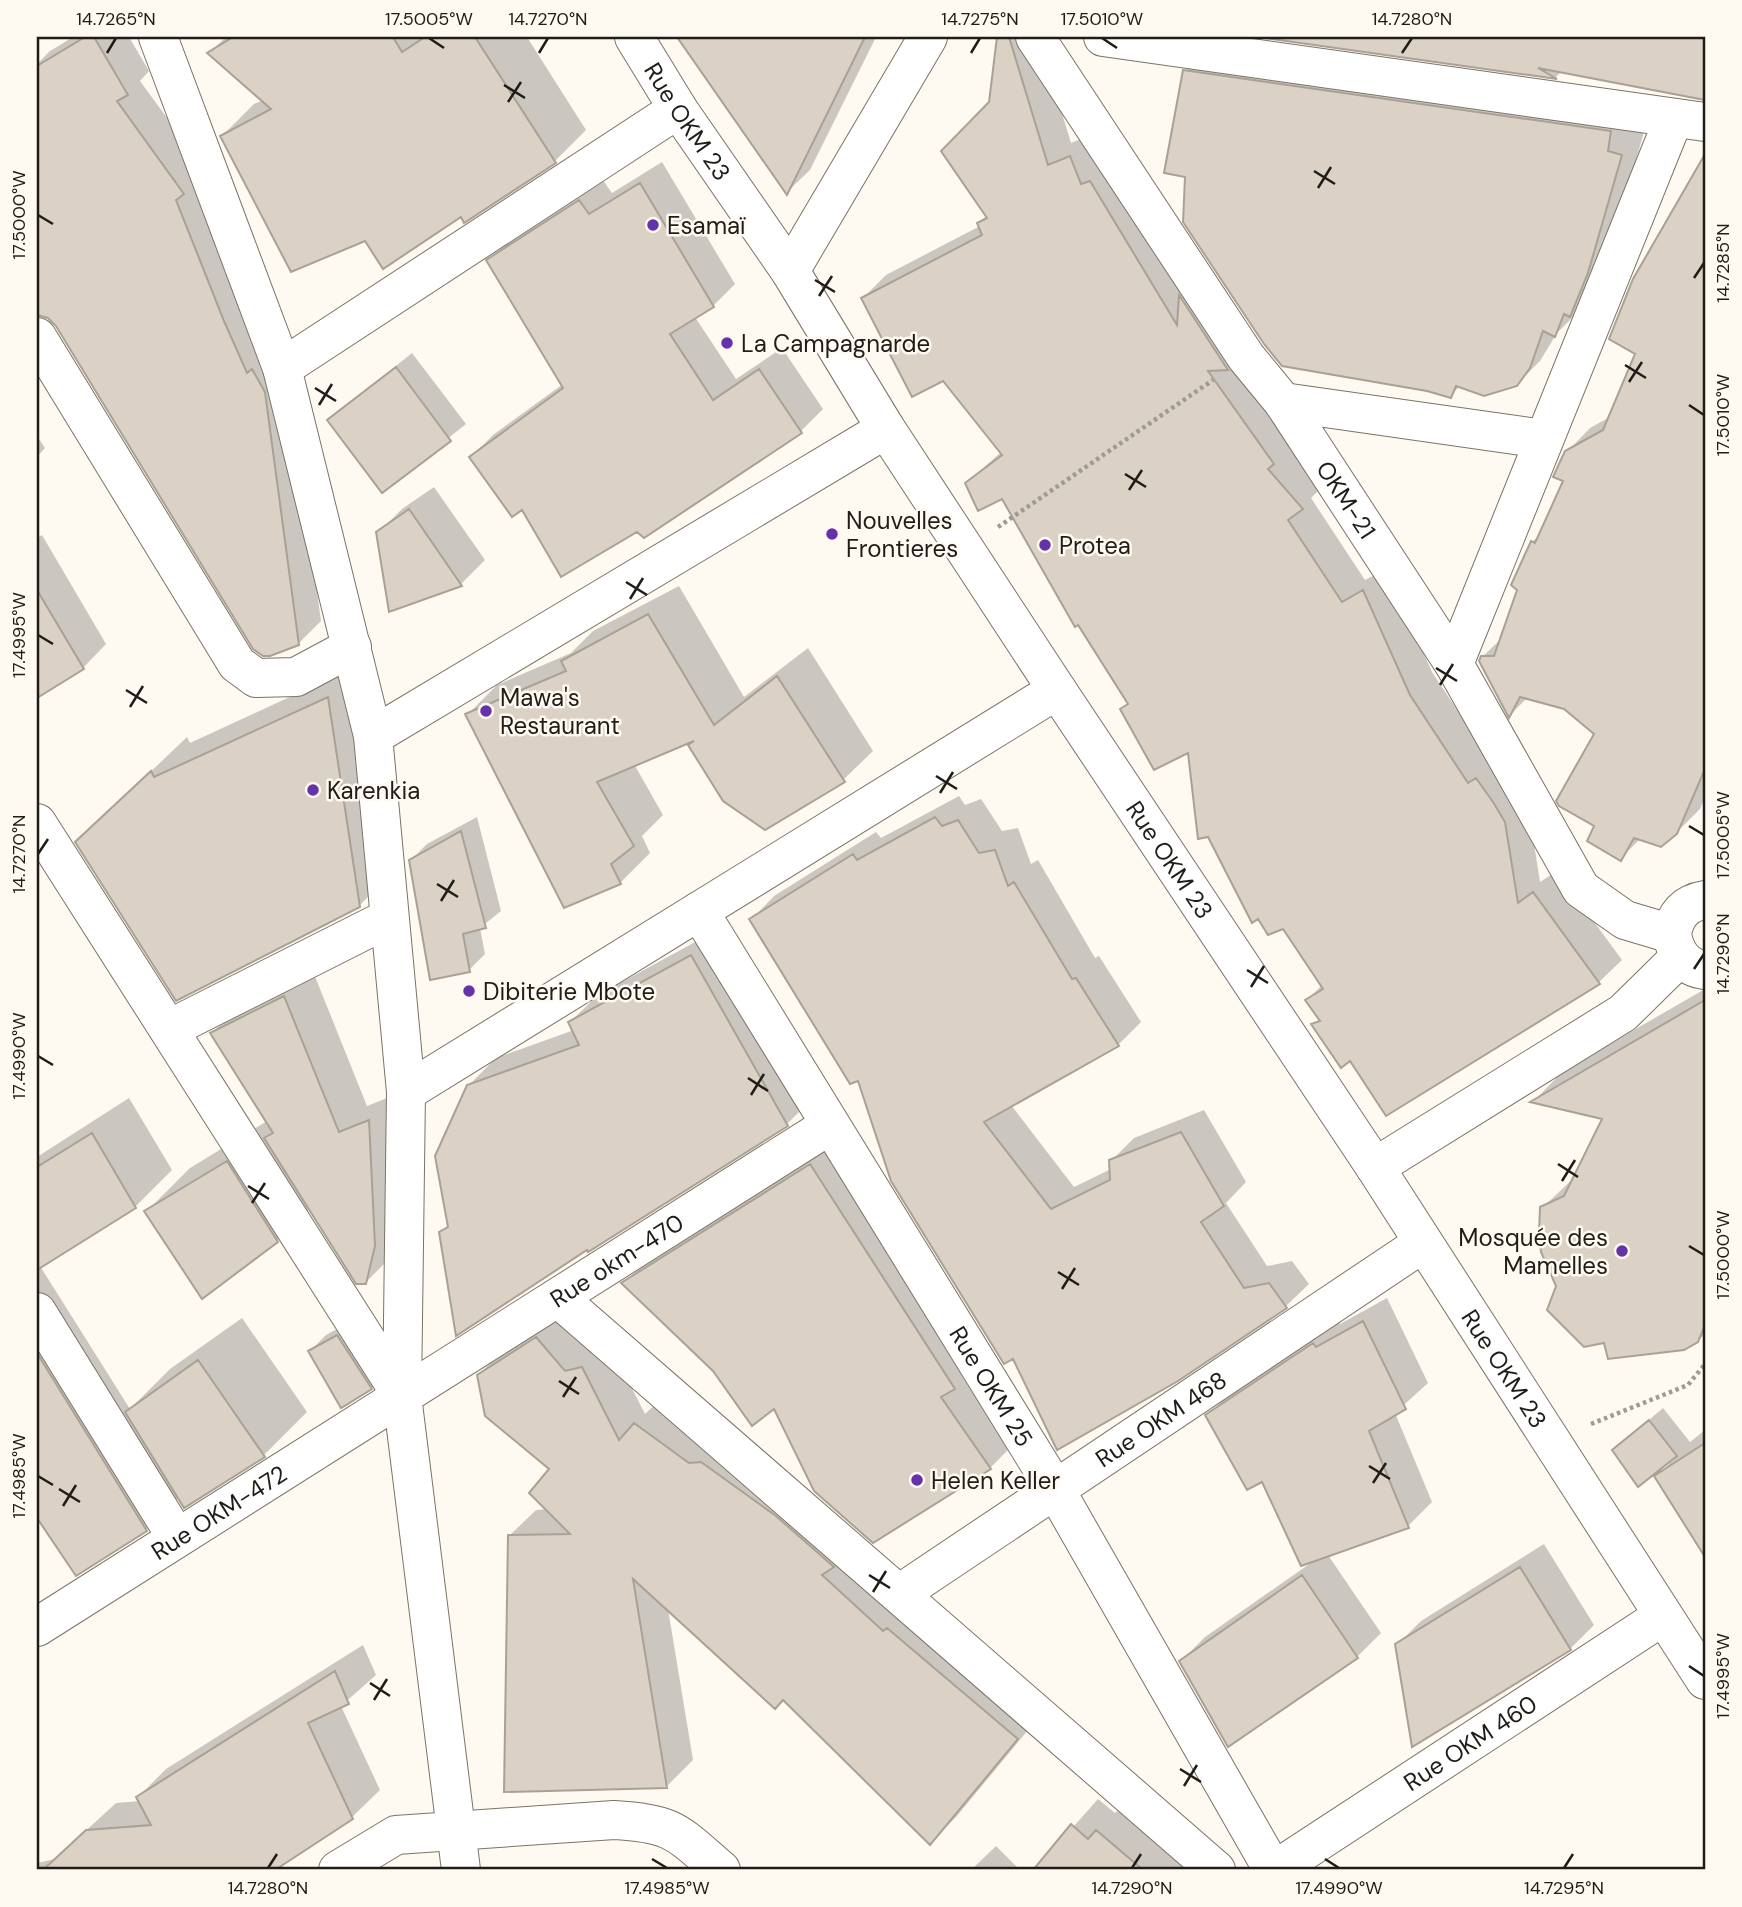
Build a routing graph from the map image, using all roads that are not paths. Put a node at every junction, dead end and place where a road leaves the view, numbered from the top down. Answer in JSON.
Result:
{"nodes":[{"id":1,"x":158,"y":37,"type":"edge"},
{"id":2,"x":634,"y":37,"type":"edge"},
{"id":3,"x":928,"y":37,"type":"edge"},
{"id":4,"x":1035,"y":37,"type":"edge"},
{"id":5,"x":1103,"y":37,"type":"edge"},
{"id":6,"x":678,"y":109,"type":"junction"},
{"id":7,"x":1690,"y":120,"type":"edge"},
{"id":8,"x":790,"y":271,"type":"junction"},
{"id":9,"x":37,"y":337,"type":"edge"},
{"id":10,"x":282,"y":368,"type":"junction"},
{"id":11,"x":1283,"y":402,"type":"junction"},
{"id":12,"x":886,"y":429,"type":"junction"},
{"id":13,"x":1544,"y":439,"type":"junction"},
{"id":14,"x":352,"y":647,"type":"junction"},
{"id":15,"x":1454,"y":664,"type":"junction"},
{"id":16,"x":1057,"y":690,"type":"junction"},
{"id":17,"x":373,"y":736,"type":"junction"},
{"id":18,"x":37,"y":823,"type":"edge"},
{"id":19,"x":1705,"y":900,"type":"edge"},
{"id":20,"x":699,"y":911,"type":"junction"},
{"id":21,"x":389,"y":918,"type":"junction"},
{"id":22,"x":1686,"y":954,"type":"edge"},
{"id":23,"x":169,"y":1029,"type":"junction"},
{"id":24,"x":406,"y":1092,"type":"junction"},
{"id":25,"x":830,"y":1125,"type":"junction"},
{"id":26,"x":1375,"y":1167,"type":"junction"},
{"id":27,"x":1423,"y":1243,"type":"junction"},
{"id":28,"x":558,"y":1298,"type":"junction"},
{"id":29,"x":37,"y":1312,"type":"edge"},
{"id":30,"x":402,"y":1396,"type":"junction"},
{"id":31,"x":1055,"y":1489,"type":"junction"},
{"id":32,"x":177,"y":1538,"type":"junction"},
{"id":33,"x":898,"y":1594,"type":"junction"},
{"id":34,"x":1663,"y":1616,"type":"junction"},
{"id":35,"x":37,"y":1628,"type":"edge"},
{"id":36,"x":1705,"y":1681,"type":"edge"},
{"id":37,"x":456,"y":1831,"type":"junction"},
{"id":38,"x":338,"y":1870,"type":"edge"},
{"id":39,"x":461,"y":1870,"type":"edge"},
{"id":40,"x":721,"y":1870,"type":"edge"},
{"id":41,"x":1216,"y":1870,"type":"edge"},
{"id":42,"x":1274,"y":1870,"type":"edge"}],
"edges":[{"from":1,"to":10,"type":"street"},
{"from":2,"to":6,"type":"street","name":"Rue OKM 23"},
{"from":3,"to":8,"type":"street"},
{"from":4,"to":11,"type":"street","name":"OKM-21"},
{"from":5,"to":7,"type":"street"},
{"from":6,"to":8,"type":"street","name":"Rue OKM 23"},
{"from":6,"to":10,"type":"street"},
{"from":7,"to":13,"type":"street"},
{"from":8,"to":12,"type":"street","name":"Rue OKM 23"},
{"from":9,"to":14,"type":"street"},
{"from":10,"to":14,"type":"street"},
{"from":11,"to":13,"type":"street"},
{"from":11,"to":15,"type":"street","name":"OKM-21"},
{"from":12,"to":16,"type":"street","name":"Rue OKM 23"},
{"from":12,"to":17,"type":"street"},
{"from":13,"to":15,"type":"street"},
{"from":14,"to":17,"type":"street"},
{"from":15,"to":22,"type":"street","name":"OKM-21"},
{"from":16,"to":20,"type":"street"},
{"from":16,"to":26,"type":"street","name":"Rue OKM 23"},
{"from":17,"to":21,"type":"street"},
{"from":18,"to":23,"type":"street"},
{"from":19,"to":22,"type":"street"},
{"from":20,"to":24,"type":"street"},
{"from":20,"to":25,"type":"street","name":"Rue OKM 25"},
{"from":21,"to":23,"type":"street"},
{"from":21,"to":24,"type":"street"},
{"from":22,"to":26,"type":"street"},
{"from":23,"to":30,"type":"street"},
{"from":24,"to":30,"type":"street"},
{"from":25,"to":28,"type":"street","name":"Rue okm-470"},
{"from":25,"to":31,"type":"street","name":"Rue OKM 25"},
{"from":26,"to":27,"type":"street","name":"Rue OKM 23"},
{"from":27,"to":31,"type":"street","name":"Rue OKM 468"},
{"from":27,"to":34,"type":"street","name":"Rue OKM 23"},
{"from":28,"to":30,"type":"street","name":"Rue okm-470"},
{"from":28,"to":33,"type":"street"},
{"from":29,"to":32,"type":"street"},
{"from":30,"to":32,"type":"street","name":"Rue OKM-472"},
{"from":30,"to":37,"type":"street"},
{"from":31,"to":33,"type":"street","name":"Rue OKM 468"},
{"from":31,"to":42,"type":"street","name":"Rue OKM 25"},
{"from":32,"to":35,"type":"street","name":"Rue OKM-472"},
{"from":33,"to":41,"type":"street"},
{"from":34,"to":36,"type":"street","name":"Rue OKM 23"},
{"from":34,"to":42,"type":"street","name":"Rue OKM 460"},
{"from":37,"to":38,"type":"street"},
{"from":37,"to":39,"type":"street"},
{"from":37,"to":40,"type":"street"}]}
